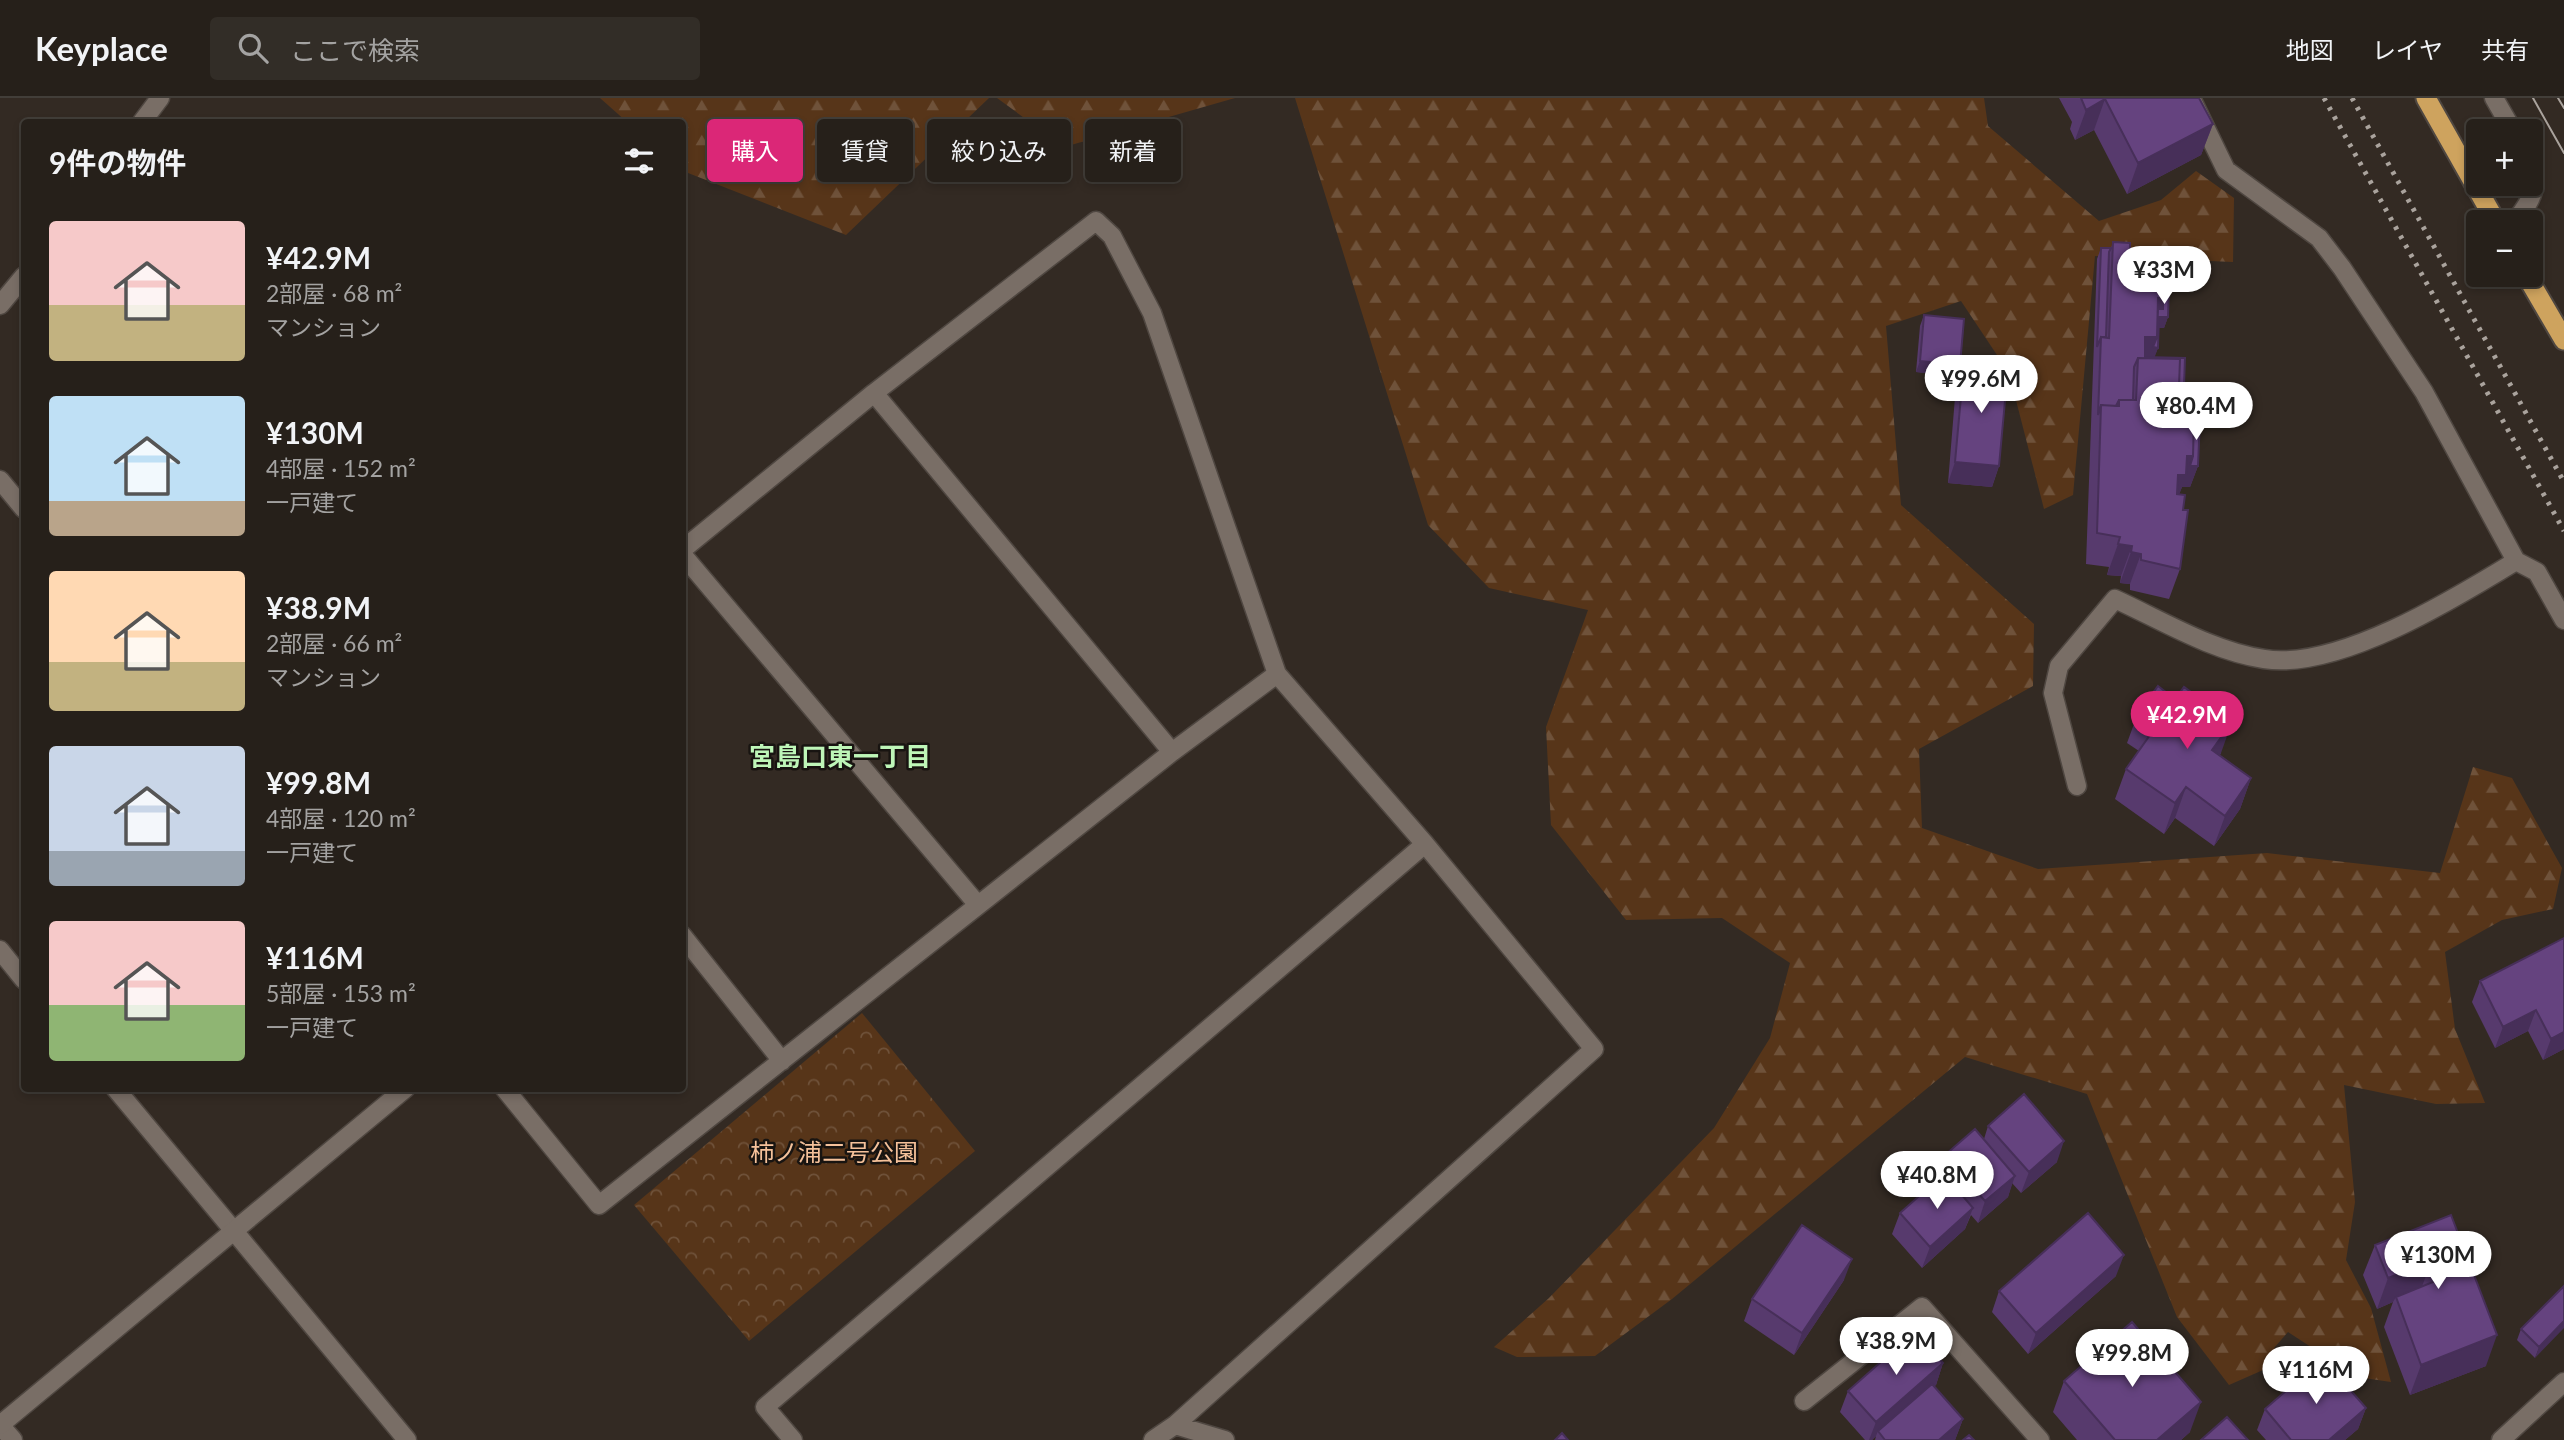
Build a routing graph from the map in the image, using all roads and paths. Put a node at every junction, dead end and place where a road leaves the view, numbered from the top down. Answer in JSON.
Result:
{"nodes":[{"id":1,"x":159,"y":98,"type":"edge"},
{"id":2,"x":2191,"y":98,"type":"edge"},
{"id":3,"x":2426,"y":98,"type":"edge"},
{"id":4,"x":2494,"y":98,"type":"edge"},
{"id":5,"x":144,"y":119,"type":"edge"},
{"id":6,"x":2506,"y":119,"type":"edge"},
{"id":7,"x":2489,"y":210,"type":"edge"},
{"id":8,"x":21,"y":280,"type":"edge"},
{"id":9,"x":2533,"y":287,"type":"edge"},
{"id":10,"x":0,"y":305,"type":"edge"},
{"id":11,"x":2564,"y":340,"type":"edge"},
{"id":12,"x":874,"y":393,"type":"junction"},
{"id":13,"x":0,"y":480,"type":"edge"},
{"id":14,"x":21,"y":505,"type":"edge"},
{"id":15,"x":686,"y":549,"type":"edge"},
{"id":16,"x":686,"y":557,"type":"edge"},
{"id":17,"x":2515,"y":561,"type":"junction"},
{"id":18,"x":2564,"y":620,"type":"edge"},
{"id":19,"x":1277,"y":674,"type":"junction"},
{"id":20,"x":1172,"y":752,"type":"junction"},
{"id":21,"x":2077,"y":786,"type":"dead end"},
{"id":22,"x":1425,"y":844,"type":"junction"},
{"id":23,"x":978,"y":905,"type":"junction"},
{"id":24,"x":686,"y":940,"type":"edge"},
{"id":25,"x":0,"y":950,"type":"edge"},
{"id":26,"x":21,"y":975,"type":"edge"},
{"id":27,"x":782,"y":1061,"type":"junction"},
{"id":28,"x":118,"y":1092,"type":"edge"},
{"id":29,"x":401,"y":1092,"type":"edge"},
{"id":30,"x":508,"y":1092,"type":"edge"},
{"id":31,"x":234,"y":1231,"type":"junction"},
{"id":32,"x":2564,"y":1382,"type":"edge"},
{"id":33,"x":1804,"y":1401,"type":"dead end"},
{"id":34,"x":0,"y":1425,"type":"edge"},
{"id":35,"x":1175,"y":1425,"type":"junction"},
{"id":36,"x":13,"y":1440,"type":"edge"},
{"id":37,"x":407,"y":1440,"type":"edge"},
{"id":38,"x":793,"y":1440,"type":"edge"},
{"id":39,"x":1153,"y":1440,"type":"edge"},
{"id":40,"x":1225,"y":1440,"type":"edge"},
{"id":41,"x":2040,"y":1440,"type":"edge"},
{"id":42,"x":2501,"y":1440,"type":"edge"}],
"edges":[{"from":1,"to":5,"type":"street"},
{"from":2,"to":17,"type":"street"},
{"from":3,"to":7,"type":"highway"},
{"from":4,"to":6,"type":"street"},
{"from":8,"to":10,"type":"street"},
{"from":9,"to":11,"type":"highway"},
{"from":12,"to":15,"type":"street"},
{"from":12,"to":19,"type":"street"},
{"from":12,"to":20,"type":"street"},
{"from":13,"to":14,"type":"street"},
{"from":16,"to":23,"type":"street"},
{"from":17,"to":18,"type":"street"},
{"from":17,"to":21,"type":"street"},
{"from":19,"to":20,"type":"street"},
{"from":19,"to":22,"type":"street"},
{"from":20,"to":23,"type":"street"},
{"from":22,"to":35,"type":"street"},
{"from":22,"to":38,"type":"street"},
{"from":23,"to":27,"type":"street"},
{"from":24,"to":27,"type":"street"},
{"from":25,"to":26,"type":"street"},
{"from":27,"to":30,"type":"street"},
{"from":28,"to":31,"type":"street"},
{"from":29,"to":31,"type":"street"},
{"from":31,"to":34,"type":"street"},
{"from":31,"to":37,"type":"street"},
{"from":32,"to":42,"type":"street"},
{"from":33,"to":41,"type":"street"},
{"from":34,"to":36,"type":"street"},
{"from":35,"to":39,"type":"street"},
{"from":35,"to":40,"type":"street"}]}
